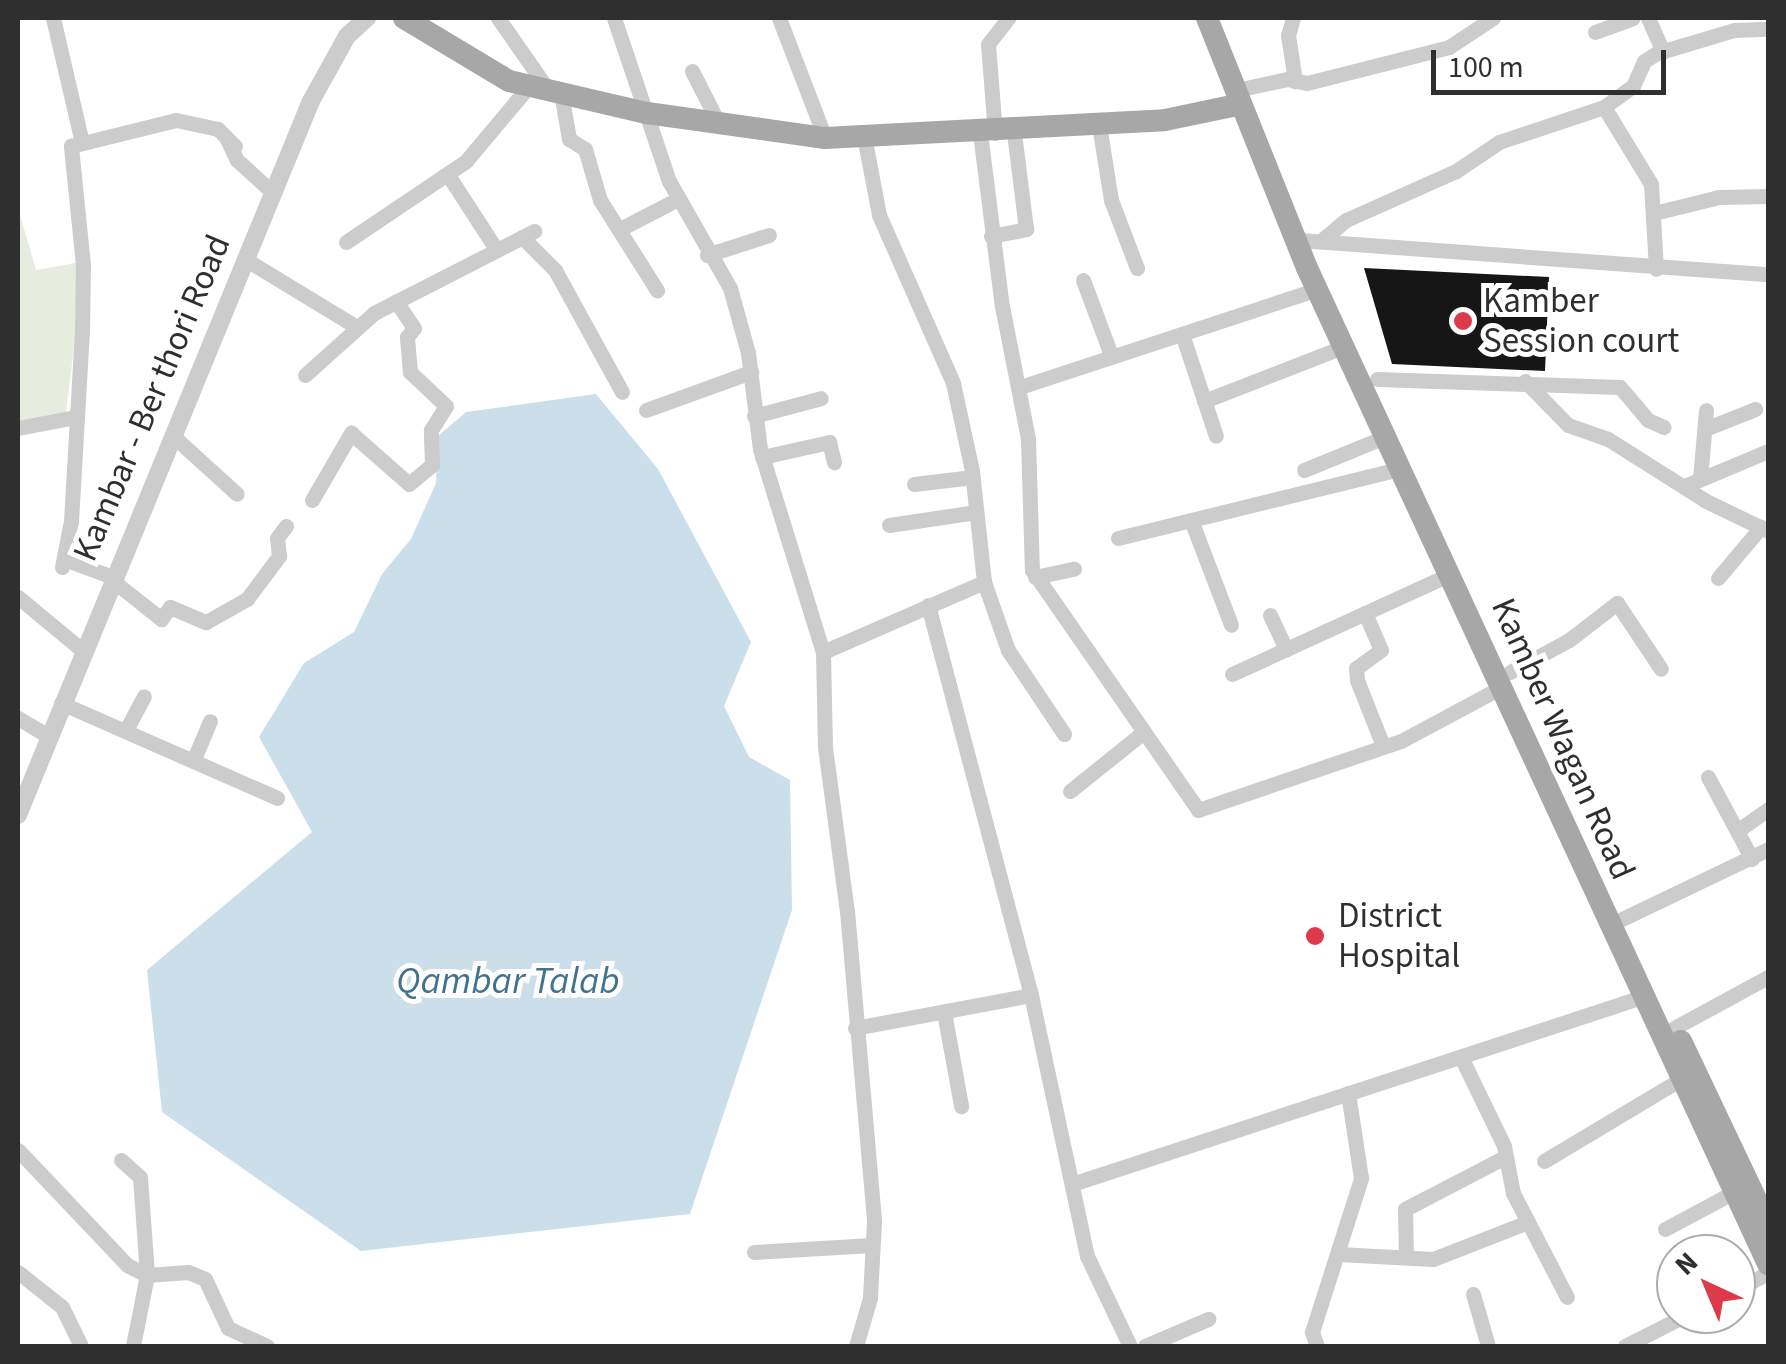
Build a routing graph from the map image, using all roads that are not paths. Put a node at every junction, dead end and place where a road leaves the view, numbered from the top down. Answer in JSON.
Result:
{"nodes":[{"id":1,"x":53,"y":18,"type":"edge"},
{"id":2,"x":366,"y":18,"type":"edge"},
{"id":3,"x":404,"y":18,"type":"edge"},
{"id":4,"x":498,"y":18,"type":"edge"},
{"id":5,"x":614,"y":18,"type":"edge"},
{"id":6,"x":779,"y":18,"type":"edge"},
{"id":7,"x":1008,"y":18,"type":"edge"},
{"id":8,"x":1207,"y":18,"type":"edge"},
{"id":9,"x":1293,"y":18,"type":"edge"},
{"id":10,"x":1493,"y":18,"type":"edge"},
{"id":11,"x":1633,"y":18,"type":"edge"},
{"id":12,"x":1648,"y":18,"type":"edge"},
{"id":13,"x":1707,"y":18,"type":"edge"},
{"id":14,"x":1768,"y":29,"type":"edge"},
{"id":15,"x":1596,"y":32,"type":"dead end"},
{"id":16,"x":1715,"y":36,"type":"junction"},
{"id":17,"x":1664,"y":52,"type":"junction"},
{"id":18,"x":692,"y":71,"type":"dead end"},
{"id":19,"x":1294,"y":80,"type":"junction"},
{"id":20,"x":547,"y":90,"type":"junction"},
{"id":21,"x":1235,"y":98,"type":"junction"},
{"id":22,"x":1604,"y":107,"type":"junction"},
{"id":23,"x":646,"y":113,"type":"junction"},
{"id":24,"x":718,"y":122,"type":"junction"},
{"id":25,"x":1099,"y":125,"type":"junction"},
{"id":26,"x":996,"y":133,"type":"junction"},
{"id":27,"x":864,"y":136,"type":"junction"},
{"id":28,"x":825,"y":138,"type":"junction"},
{"id":29,"x":82,"y":144,"type":"junction"},
{"id":30,"x":448,"y":175,"type":"junction"},
{"id":31,"x":272,"y":192,"type":"junction"},
{"id":32,"x":1768,"y":196,"type":"edge"},
{"id":33,"x":678,"y":199,"type":"junction"},
{"id":34,"x":1654,"y":213,"type":"junction"},
{"id":35,"x":620,"y":229,"type":"junction"},
{"id":36,"x":769,"y":236,"type":"dead end"},
{"id":37,"x":991,"y":236,"type":"junction"},
{"id":38,"x":1311,"y":240,"type":"junction"},
{"id":39,"x":346,"y":242,"type":"dead end"},
{"id":40,"x":496,"y":250,"type":"junction"},
{"id":41,"x":707,"y":255,"type":"junction"},
{"id":42,"x":245,"y":258,"type":"junction"},
{"id":43,"x":1137,"y":268,"type":"dead end"},
{"id":44,"x":1656,"y":269,"type":"junction"},
{"id":45,"x":1768,"y":274,"type":"edge"},
{"id":46,"x":1083,"y":280,"type":"dead end"},
{"id":47,"x":657,"y":290,"type":"dead end"},
{"id":48,"x":1318,"y":290,"type":"junction"},
{"id":49,"x":396,"y":301,"type":"junction"},
{"id":50,"x":357,"y":326,"type":"junction"},
{"id":51,"x":1183,"y":337,"type":"junction"},
{"id":52,"x":1345,"y":346,"type":"junction"},
{"id":53,"x":1111,"y":355,"type":"junction"},
{"id":54,"x":752,"y":372,"type":"junction"},
{"id":55,"x":306,"y":375,"type":"dead end"},
{"id":56,"x":1378,"y":379,"type":"junction"},
{"id":57,"x":1525,"y":381,"type":"junction"},
{"id":58,"x":1020,"y":386,"type":"junction"},
{"id":59,"x":622,"y":392,"type":"dead end"},
{"id":60,"x":821,"y":398,"type":"dead end"},
{"id":61,"x":1204,"y":401,"type":"junction"},
{"id":62,"x":1755,"y":409,"type":"dead end"},
{"id":63,"x":646,"y":410,"type":"dead end"},
{"id":64,"x":1706,"y":410,"type":"dead end"},
{"id":65,"x":754,"y":416,"type":"junction"},
{"id":66,"x":75,"y":417,"type":"junction"},
{"id":67,"x":1664,"y":427,"type":"dead end"},
{"id":68,"x":18,"y":428,"type":"edge"},
{"id":69,"x":1705,"y":428,"type":"junction"},
{"id":70,"x":173,"y":436,"type":"junction"},
{"id":71,"x":1216,"y":436,"type":"dead end"},
{"id":72,"x":1387,"y":436,"type":"junction"},
{"id":73,"x":1768,"y":451,"type":"edge"},
{"id":74,"x":762,"y":456,"type":"junction"},
{"id":75,"x":834,"y":462,"type":"dead end"},
{"id":76,"x":1402,"y":468,"type":"junction"},
{"id":77,"x":1304,"y":470,"type":"dead end"},
{"id":78,"x":973,"y":477,"type":"junction"},
{"id":79,"x":1693,"y":482,"type":"junction"},
{"id":80,"x":914,"y":484,"type":"dead end"},
{"id":81,"x":238,"y":494,"type":"dead end"},
{"id":82,"x":312,"y":500,"type":"dead end"},
{"id":83,"x":976,"y":512,"type":"junction"},
{"id":84,"x":1192,"y":520,"type":"junction"},
{"id":85,"x":1762,"y":524,"type":"edge"},
{"id":86,"x":888,"y":525,"type":"dead end"},
{"id":87,"x":286,"y":526,"type":"dead end"},
{"id":88,"x":1118,"y":538,"type":"dead end"},
{"id":89,"x":1074,"y":568,"type":"dead end"},
{"id":90,"x":1450,"y":574,"type":"junction"},
{"id":91,"x":1035,"y":576,"type":"junction"},
{"id":92,"x":112,"y":578,"type":"junction"},
{"id":93,"x":1718,"y":578,"type":"dead end"},
{"id":94,"x":984,"y":582,"type":"junction"},
{"id":95,"x":18,"y":598,"type":"edge"},
{"id":96,"x":928,"y":606,"type":"junction"},
{"id":97,"x":1366,"y":613,"type":"junction"},
{"id":98,"x":1270,"y":614,"type":"dead end"},
{"id":99,"x":1231,"y":625,"type":"dead end"},
{"id":100,"x":1286,"y":649,"type":"junction"},
{"id":101,"x":82,"y":650,"type":"junction"},
{"id":102,"x":823,"y":652,"type":"junction"},
{"id":103,"x":1661,"y":669,"type":"dead end"},
{"id":104,"x":1232,"y":674,"type":"dead end"},
{"id":105,"x":1504,"y":680,"type":"junction"},
{"id":106,"x":144,"y":696,"type":"dead end"},
{"id":107,"x":61,"y":703,"type":"junction"},
{"id":108,"x":18,"y":718,"type":"edge"},
{"id":109,"x":210,"y":722,"type":"dead end"},
{"id":110,"x":126,"y":730,"type":"junction"},
{"id":111,"x":1064,"y":734,"type":"dead end"},
{"id":112,"x":1140,"y":735,"type":"junction"},
{"id":113,"x":48,"y":736,"type":"junction"},
{"id":114,"x":1383,"y":746,"type":"junction"},
{"id":115,"x":194,"y":759,"type":"junction"},
{"id":116,"x":1708,"y":776,"type":"dead end"},
{"id":117,"x":1070,"y":791,"type":"dead end"},
{"id":118,"x":277,"y":798,"type":"dead end"},
{"id":119,"x":1768,"y":809,"type":"edge"},
{"id":120,"x":18,"y":815,"type":"edge"},
{"id":121,"x":1737,"y":831,"type":"junction"},
{"id":122,"x":1768,"y":849,"type":"edge"},
{"id":123,"x":1752,"y":858,"type":"junction"},
{"id":124,"x":1622,"y":919,"type":"junction"},
{"id":125,"x":1768,"y":977,"type":"edge"},
{"id":126,"x":1030,"y":995,"type":"junction"},
{"id":127,"x":1642,"y":997,"type":"junction"},
{"id":128,"x":944,"y":1012,"type":"junction"},
{"id":129,"x":855,"y":1028,"type":"junction"},
{"id":130,"x":1674,"y":1028,"type":"junction"},
{"id":131,"x":1462,"y":1059,"type":"junction"},
{"id":132,"x":1682,"y":1079,"type":"junction"},
{"id":133,"x":1348,"y":1093,"type":"junction"},
{"id":134,"x":961,"y":1106,"type":"dead end"},
{"id":135,"x":18,"y":1150,"type":"edge"},
{"id":136,"x":1505,"y":1157,"type":"junction"},
{"id":137,"x":121,"y":1160,"type":"dead end"},
{"id":138,"x":1544,"y":1161,"type":"dead end"},
{"id":139,"x":1072,"y":1184,"type":"junction"},
{"id":140,"x":1734,"y":1192,"type":"junction"},
{"id":141,"x":1528,"y":1222,"type":"junction"},
{"id":142,"x":1768,"y":1224,"type":"edge"},
{"id":143,"x":1665,"y":1229,"type":"dead end"},
{"id":144,"x":872,"y":1245,"type":"junction"},
{"id":145,"x":754,"y":1252,"type":"dead end"},
{"id":146,"x":1338,"y":1254,"type":"junction"},
{"id":147,"x":1406,"y":1257,"type":"junction"},
{"id":148,"x":1768,"y":1264,"type":"edge"},
{"id":149,"x":18,"y":1272,"type":"edge"},
{"id":150,"x":147,"y":1275,"type":"junction"},
{"id":151,"x":1473,"y":1294,"type":"dead end"},
{"id":152,"x":1567,"y":1296,"type":"dead end"},
{"id":153,"x":1208,"y":1320,"type":"dead end"},
{"id":154,"x":228,"y":1328,"type":"junction"},
{"id":155,"x":1656,"y":1330,"type":"edge"},
{"id":156,"x":82,"y":1346,"type":"edge"},
{"id":157,"x":133,"y":1346,"type":"edge"},
{"id":158,"x":228,"y":1346,"type":"edge"},
{"id":159,"x":267,"y":1346,"type":"edge"},
{"id":160,"x":856,"y":1346,"type":"edge"},
{"id":161,"x":1130,"y":1346,"type":"edge"},
{"id":162,"x":1145,"y":1346,"type":"edge"},
{"id":163,"x":1317,"y":1346,"type":"edge"},
{"id":164,"x":1488,"y":1346,"type":"edge"},
{"id":165,"x":1625,"y":1346,"type":"edge"}],
"edges":[{"from":1,"to":29,"type":"street"},
{"from":2,"to":31,"type":"street","name":"Kambar - Ber thori Road"},
{"from":3,"to":20,"type":"main road"},
{"from":4,"to":20,"type":"street"},
{"from":5,"to":23,"type":"street"},
{"from":6,"to":28,"type":"street"},
{"from":7,"to":26,"type":"street"},
{"from":8,"to":21,"type":"main road","name":"Kamber Wagan Road"},
{"from":9,"to":19,"type":"street"},
{"from":10,"to":19,"type":"street"},
{"from":11,"to":15,"type":"street"},
{"from":12,"to":17,"type":"street"},
{"from":13,"to":16,"type":"street"},
{"from":14,"to":16,"type":"street"},
{"from":16,"to":17,"type":"street"},
{"from":17,"to":22,"type":"street"},
{"from":18,"to":24,"type":"street"},
{"from":19,"to":21,"type":"street"},
{"from":20,"to":23,"type":"main road"},
{"from":20,"to":30,"type":"street"},
{"from":20,"to":35,"type":"street"},
{"from":21,"to":25,"type":"main road"},
{"from":21,"to":38,"type":"main road","name":"Kamber Wagan Road"},
{"from":22,"to":34,"type":"street"},
{"from":22,"to":38,"type":"street"},
{"from":23,"to":24,"type":"main road"},
{"from":23,"to":33,"type":"street"},
{"from":24,"to":28,"type":"main road"},
{"from":25,"to":26,"type":"main road"},
{"from":25,"to":43,"type":"street"},
{"from":26,"to":27,"type":"main road"},
{"from":26,"to":37,"type":"street"},
{"from":26,"to":37,"type":"street"},
{"from":27,"to":28,"type":"main road"},
{"from":27,"to":78,"type":"street"},
{"from":29,"to":31,"type":"street"},
{"from":29,"to":66,"type":"street"},
{"from":30,"to":39,"type":"street"},
{"from":30,"to":40,"type":"street"},
{"from":31,"to":42,"type":"street","name":"Kambar - Ber thori Road"},
{"from":32,"to":34,"type":"street"},
{"from":33,"to":35,"type":"street"},
{"from":33,"to":41,"type":"street"},
{"from":34,"to":44,"type":"street"},
{"from":35,"to":47,"type":"street"},
{"from":36,"to":41,"type":"street"},
{"from":37,"to":58,"type":"street"},
{"from":38,"to":44,"type":"street"},
{"from":38,"to":48,"type":"main road","name":"Kamber Wagan Road"},
{"from":38,"to":56,"type":"main road","name":"Kamber Wagan Road"},
{"from":40,"to":49,"type":"street"},
{"from":40,"to":59,"type":"street"},
{"from":41,"to":54,"type":"street"},
{"from":42,"to":50,"type":"street"},
{"from":42,"to":70,"type":"street","name":"Kambar - Ber thori Road"},
{"from":44,"to":45,"type":"street"},
{"from":46,"to":53,"type":"street"},
{"from":48,"to":51,"type":"street"},
{"from":48,"to":52,"type":"main road","name":"Kamber Wagan Road"},
{"from":49,"to":50,"type":"street"},
{"from":49,"to":82,"type":"street"},
{"from":50,"to":55,"type":"street"},
{"from":51,"to":53,"type":"street"},
{"from":51,"to":61,"type":"street"},
{"from":52,"to":61,"type":"street"},
{"from":52,"to":72,"type":"main road","name":"Kamber Wagan Road"},
{"from":53,"to":58,"type":"street"},
{"from":54,"to":63,"type":"street"},
{"from":54,"to":65,"type":"street"},
{"from":56,"to":57,"type":"street"},
{"from":56,"to":105,"type":"main road","name":"Kamber Wagan Road"},
{"from":57,"to":67,"type":"street"},
{"from":57,"to":79,"type":"street"},
{"from":58,"to":91,"type":"street"},
{"from":60,"to":65,"type":"street"},
{"from":61,"to":71,"type":"street"},
{"from":62,"to":69,"type":"street"},
{"from":64,"to":69,"type":"street"},
{"from":65,"to":74,"type":"street"},
{"from":66,"to":68,"type":"street"},
{"from":66,"to":92,"type":"street"},
{"from":69,"to":79,"type":"street"},
{"from":70,"to":81,"type":"street"},
{"from":70,"to":92,"type":"street","name":"Kambar - Ber thori Road"},
{"from":72,"to":76,"type":"main road","name":"Kamber Wagan Road"},
{"from":72,"to":77,"type":"street"},
{"from":73,"to":79,"type":"street"},
{"from":74,"to":75,"type":"street"},
{"from":74,"to":102,"type":"street"},
{"from":76,"to":84,"type":"street"},
{"from":76,"to":90,"type":"main road","name":"Kamber Wagan Road"},
{"from":78,"to":80,"type":"street"},
{"from":78,"to":83,"type":"street"},
{"from":79,"to":85,"type":"street"},
{"from":83,"to":86,"type":"street"},
{"from":83,"to":94,"type":"street"},
{"from":84,"to":88,"type":"street"},
{"from":84,"to":99,"type":"street"},
{"from":85,"to":93,"type":"street"},
{"from":87,"to":92,"type":"street"},
{"from":89,"to":91,"type":"street"},
{"from":90,"to":97,"type":"street"},
{"from":90,"to":105,"type":"main road","name":"Kamber Wagan Road"},
{"from":91,"to":112,"type":"street"},
{"from":92,"to":101,"type":"street","name":"Kambar - Ber thori Road"},
{"from":94,"to":96,"type":"street"},
{"from":94,"to":111,"type":"street"},
{"from":95,"to":101,"type":"street"},
{"from":96,"to":102,"type":"street"},
{"from":96,"to":126,"type":"street"},
{"from":97,"to":100,"type":"street"},
{"from":97,"to":114,"type":"street"},
{"from":98,"to":100,"type":"street"},
{"from":100,"to":104,"type":"street"},
{"from":101,"to":107,"type":"street","name":"Kambar - Ber thori Road"},
{"from":102,"to":129,"type":"street"},
{"from":103,"to":105,"type":"street"},
{"from":105,"to":114,"type":"street"},
{"from":105,"to":124,"type":"main road","name":"Kamber Wagan Road"},
{"from":105,"to":127,"type":"main road","name":"Kamber Wagan Road"},
{"from":106,"to":110,"type":"street"},
{"from":107,"to":110,"type":"street"},
{"from":107,"to":113,"type":"street","name":"Kambar - Ber thori Road"},
{"from":108,"to":113,"type":"street"},
{"from":109,"to":115,"type":"street"},
{"from":110,"to":115,"type":"street"},
{"from":112,"to":114,"type":"street"},
{"from":112,"to":117,"type":"street"},
{"from":113,"to":120,"type":"street","name":"Kambar - Ber thori Road"},
{"from":115,"to":118,"type":"street"},
{"from":116,"to":121,"type":"street"},
{"from":119,"to":121,"type":"street"},
{"from":121,"to":123,"type":"street"},
{"from":122,"to":123,"type":"street"},
{"from":123,"to":124,"type":"street"},
{"from":124,"to":130,"type":"main road","name":"Kamber Wagan Road"},
{"from":125,"to":130,"type":"street"},
{"from":126,"to":128,"type":"street"},
{"from":126,"to":139,"type":"street"},
{"from":127,"to":131,"type":"street"},
{"from":127,"to":132,"type":"main road","name":"Kamber Wagan Road"},
{"from":128,"to":129,"type":"street"},
{"from":128,"to":134,"type":"street"},
{"from":129,"to":144,"type":"street"},
{"from":130,"to":142,"type":"main road","name":"Kamber Wagan Road"},
{"from":131,"to":133,"type":"street"},
{"from":131,"to":136,"type":"street"},
{"from":132,"to":138,"type":"street"},
{"from":132,"to":140,"type":"main road","name":"Kamber Wagan Road"},
{"from":133,"to":139,"type":"street"},
{"from":133,"to":146,"type":"street"},
{"from":135,"to":150,"type":"street"},
{"from":136,"to":141,"type":"street"},
{"from":136,"to":147,"type":"street"},
{"from":137,"to":150,"type":"street"},
{"from":139,"to":161,"type":"street"},
{"from":140,"to":143,"type":"street"},
{"from":140,"to":148,"type":"main road","name":"Kamber Wagan Road"},
{"from":141,"to":147,"type":"street"},
{"from":141,"to":152,"type":"street"},
{"from":144,"to":145,"type":"street"},
{"from":144,"to":160,"type":"street"},
{"from":146,"to":147,"type":"street"},
{"from":146,"to":163,"type":"street"},
{"from":149,"to":156,"type":"street"},
{"from":150,"to":154,"type":"street"},
{"from":150,"to":157,"type":"street"},
{"from":151,"to":164,"type":"street"},
{"from":153,"to":162,"type":"street"},
{"from":154,"to":158,"type":"street"},
{"from":154,"to":159,"type":"street"},
{"from":155,"to":165,"type":"street"}]}
